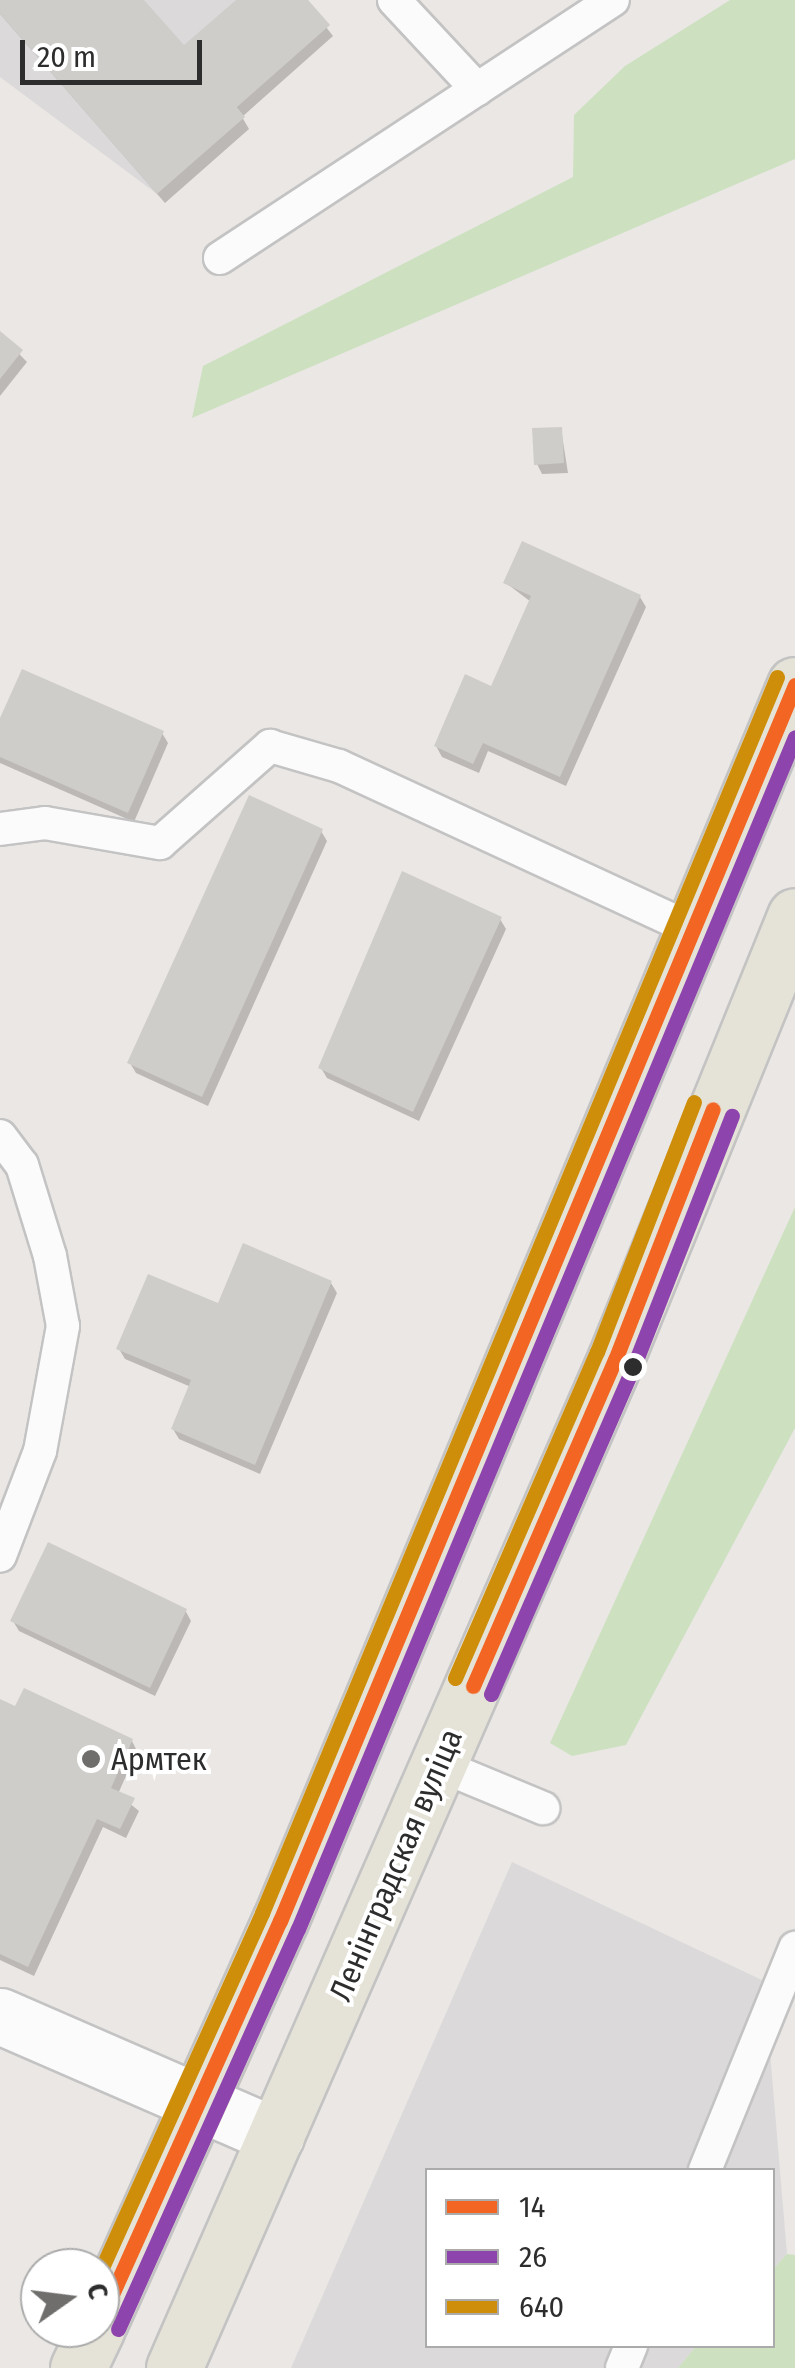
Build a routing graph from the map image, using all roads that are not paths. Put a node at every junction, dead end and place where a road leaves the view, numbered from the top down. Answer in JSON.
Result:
{"nodes":[{"id":1,"x":394,"y":0,"type":"edge"},
{"id":2,"x":613,"y":0,"type":"edge"},
{"id":3,"x":477,"y":89,"type":"junction"},
{"id":4,"x":220,"y":258,"type":"dead end"},
{"id":5,"x":795,"y":685,"type":"edge"},
{"id":6,"x":0,"y":829,"type":"edge"},
{"id":7,"x":795,"y":916,"type":"edge"},
{"id":8,"x":694,"y":930,"type":"junction"},
{"id":9,"x":0,"y":1136,"type":"edge"},
{"id":10,"x":0,"y":1556,"type":"edge"},
{"id":11,"x":439,"y":1766,"type":"junction"},
{"id":12,"x":543,"y":1808,"type":"dead end"},
{"id":13,"x":795,"y":1948,"type":"edge"},
{"id":14,"x":0,"y":2016,"type":"edge"},
{"id":15,"x":199,"y":2104,"type":"junction"},
{"id":16,"x":276,"y":2136,"type":"junction"},
{"id":17,"x":707,"y":2168,"type":"edge"},
{"id":18,"x":120,"y":2277,"type":"edge"},
{"id":19,"x":174,"y":2368,"type":"edge"}],
"edges":[{"from":1,"to":3,"type":"lane"},
{"from":2,"to":3,"type":"lane"},
{"from":3,"to":4,"type":"lane"},
{"from":5,"to":8,"type":"main road"},
{"from":6,"to":8,"type":"lane"},
{"from":7,"to":11,"type":"main road","name":"Ленінградская вуліца"},
{"from":8,"to":15,"type":"main road"},
{"from":9,"to":10,"type":"lane"},
{"from":11,"to":12,"type":"lane"},
{"from":11,"to":16,"type":"main road","name":"Ленінградская вуліца"},
{"from":13,"to":17,"type":"lane"},
{"from":14,"to":15,"type":"street"},
{"from":15,"to":16,"type":"street"},
{"from":15,"to":18,"type":"main road"},
{"from":16,"to":19,"type":"main road","name":"Ленінградская вуліца"}]}
